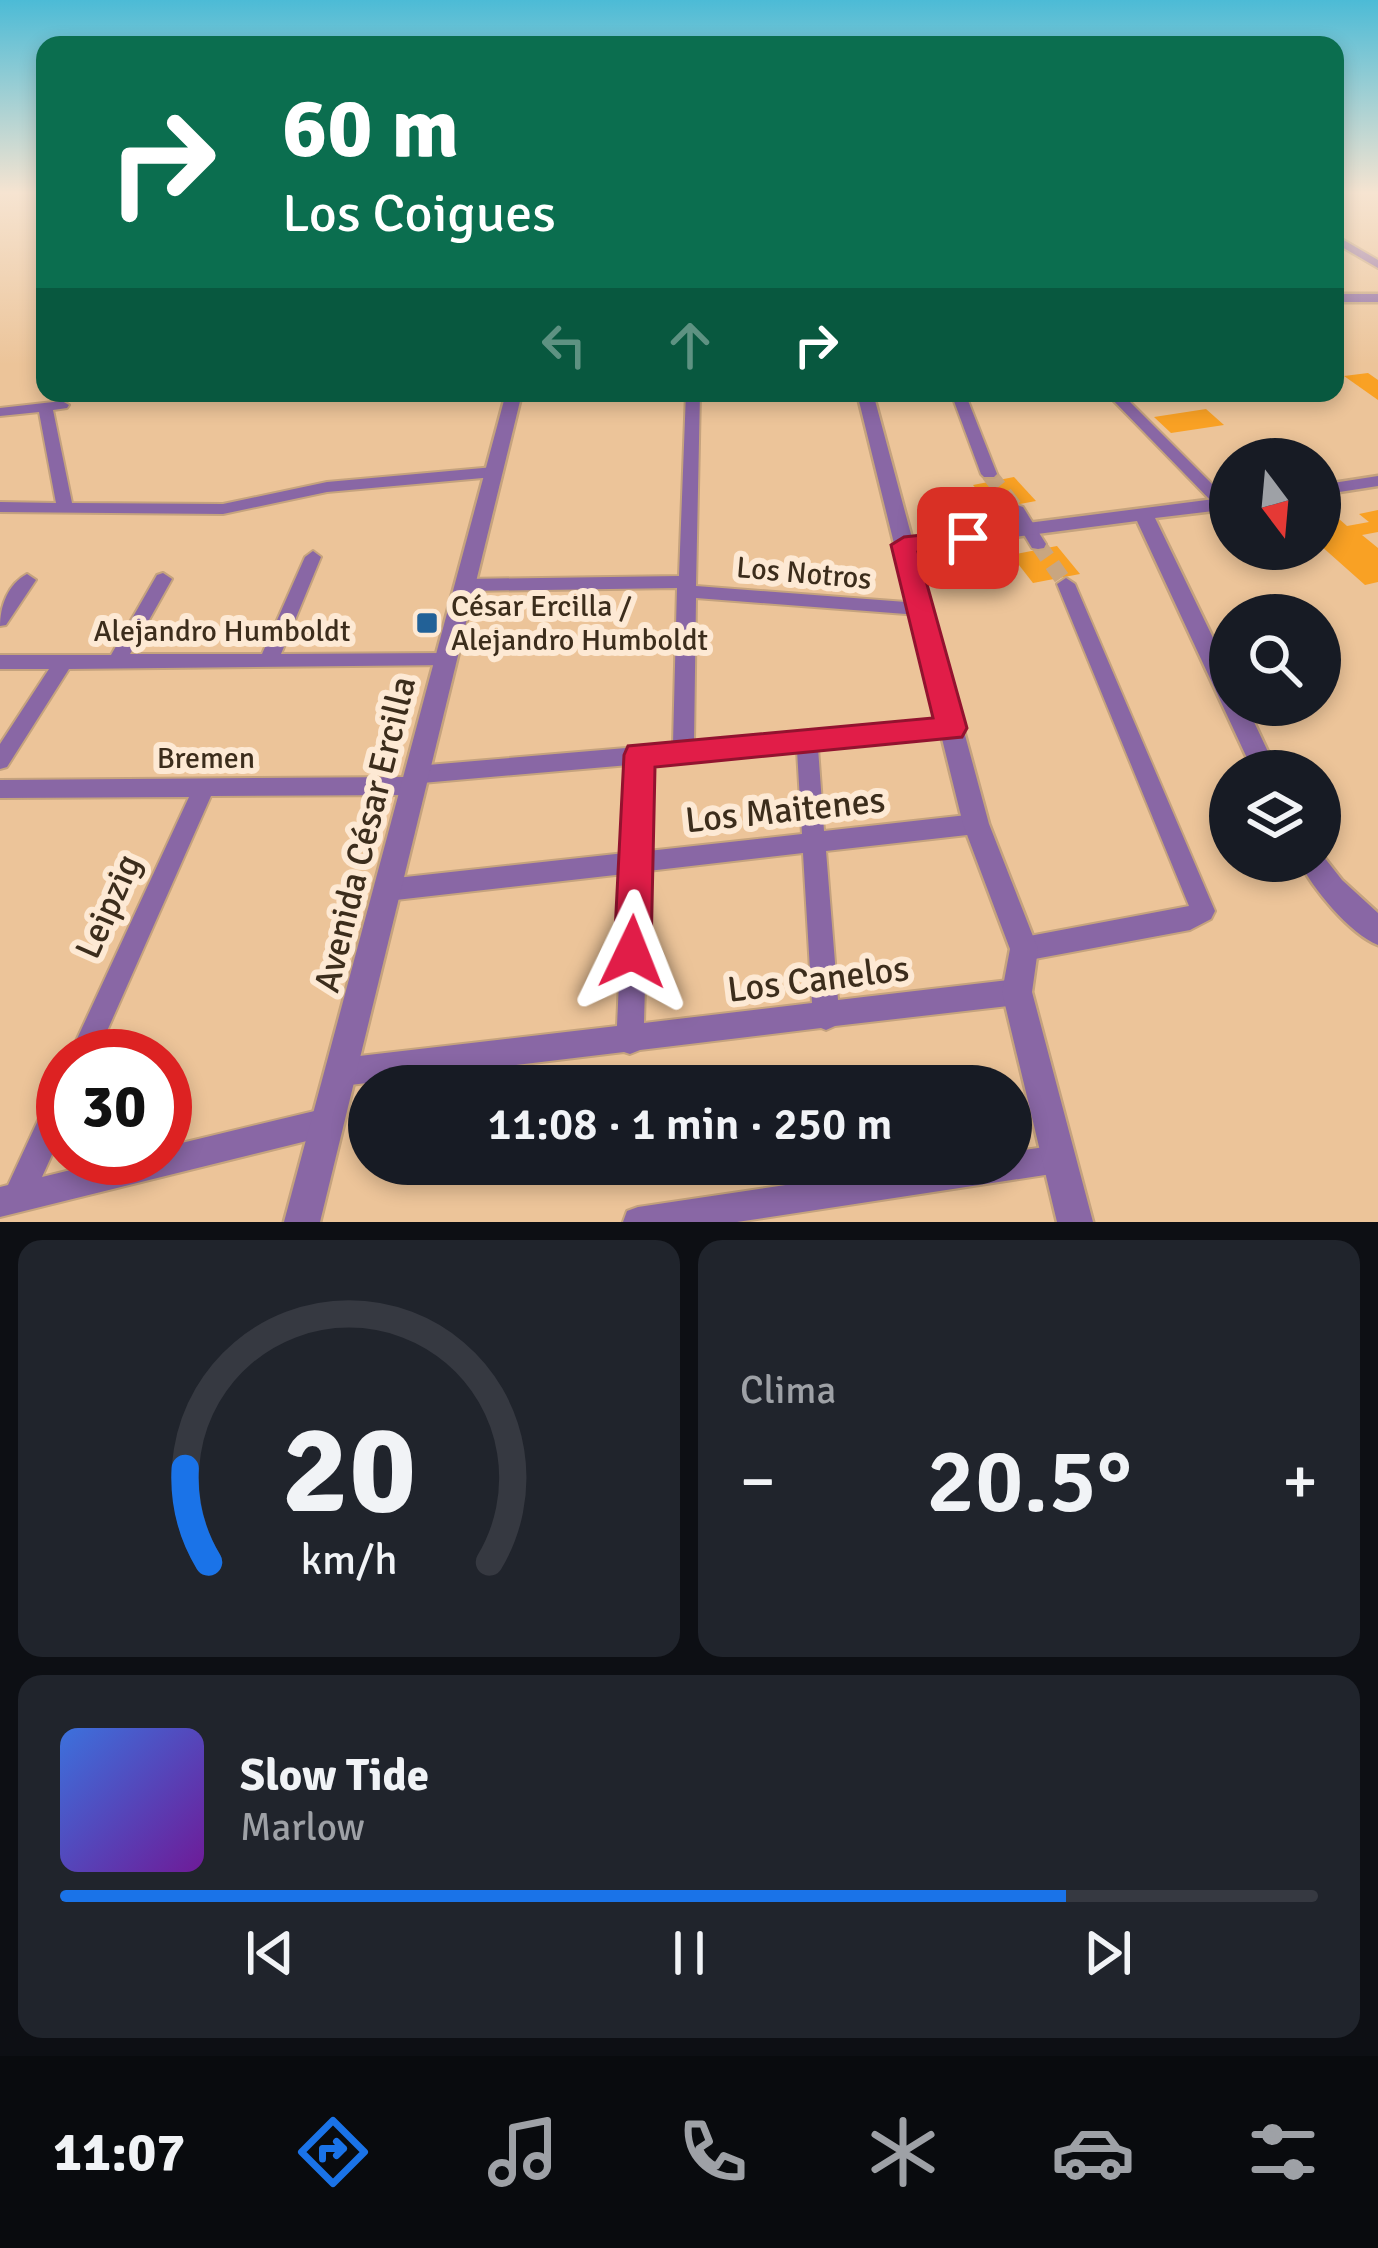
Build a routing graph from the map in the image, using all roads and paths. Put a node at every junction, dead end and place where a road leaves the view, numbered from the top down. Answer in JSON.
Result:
{"nodes":[{"id":1,"x":1344,"y":298,"type":"edge"},
{"id":2,"x":1378,"y":298,"type":"edge"},
{"id":3,"x":512,"y":402,"type":"edge"},
{"id":4,"x":693,"y":402,"type":"edge"},
{"id":5,"x":868,"y":402,"type":"edge"},
{"id":6,"x":961,"y":402,"type":"edge"},
{"id":7,"x":1122,"y":402,"type":"edge"},
{"id":8,"x":0,"y":412,"type":"edge"},
{"id":9,"x":494,"y":472,"type":"junction"},
{"id":10,"x":989,"y":474,"type":"tunnel mouth"},
{"id":11,"x":1378,"y":481,"type":"edge"},
{"id":12,"x":1209,"y":487,"type":"edge"},
{"id":13,"x":1341,"y":487,"type":"edge"},
{"id":14,"x":1209,"y":506,"type":"edge"},
{"id":15,"x":0,"y":507,"type":"edge"},
{"id":16,"x":65,"y":507,"type":"junction"},
{"id":17,"x":1017,"y":510,"type":"tunnel mouth"},
{"id":18,"x":1144,"y":515,"type":"junction"},
{"id":19,"x":1033,"y":537,"type":"junction"},
{"id":20,"x":904,"y":545,"type":"junction"},
{"id":21,"x":313,"y":556,"type":"dead end"},
{"id":22,"x":163,"y":579,"type":"dead end"},
{"id":23,"x":27,"y":580,"type":"dead end"},
{"id":24,"x":1066,"y":584,"type":"tunnel mouth"},
{"id":25,"x":465,"y":585,"type":"junction"},
{"id":26,"x":684,"y":586,"type":"junction"},
{"id":27,"x":920,"y":609,"type":"junction"},
{"id":28,"x":0,"y":620,"type":"edge"},
{"id":29,"x":1209,"y":653,"type":"edge"},
{"id":30,"x":444,"y":660,"type":"junction"},
{"id":31,"x":117,"y":661,"type":"junction"},
{"id":32,"x":268,"y":661,"type":"junction"},
{"id":33,"x":0,"y":662,"type":"edge"},
{"id":34,"x":63,"y":663,"type":"junction"},
{"id":35,"x":951,"y":728,"type":"junction"},
{"id":36,"x":807,"y":741,"type":"junction"},
{"id":37,"x":683,"y":751,"type":"junction"},
{"id":38,"x":640,"y":755,"type":"junction"},
{"id":39,"x":0,"y":761,"type":"edge"},
{"id":40,"x":415,"y":780,"type":"junction"},
{"id":41,"x":204,"y":788,"type":"junction"},
{"id":42,"x":3,"y":795,"type":"edge"},
{"id":43,"x":976,"y":824,"type":"junction"},
{"id":44,"x":813,"y":843,"type":"junction"},
{"id":45,"x":635,"y":862,"type":"junction"},
{"id":46,"x":1328,"y":882,"type":"edge"},
{"id":47,"x":387,"y":890,"type":"junction"},
{"id":48,"x":1378,"y":932,"type":"edge"},
{"id":49,"x":1024,"y":949,"type":"junction"},
{"id":50,"x":1017,"y":992,"type":"junction"},
{"id":51,"x":826,"y":1017,"type":"junction"},
{"id":52,"x":94,"y":1029,"type":"edge"},
{"id":53,"x":630,"y":1041,"type":"junction"},
{"id":54,"x":342,"y":1072,"type":"junction"},
{"id":55,"x":327,"y":1122,"type":"junction"},
{"id":56,"x":36,"y":1149,"type":"edge"},
{"id":57,"x":1058,"y":1159,"type":"junction"},
{"id":58,"x":9,"y":1200,"type":"edge"},
{"id":59,"x":302,"y":1222,"type":"edge"},
{"id":60,"x":638,"y":1222,"type":"edge"},
{"id":61,"x":1076,"y":1222,"type":"edge"}],
"edges":[{"from":1,"to":2,"type":"street"},
{"from":3,"to":9,"type":"street","name":"Avenida César Ercilla"},
{"from":4,"to":26,"type":"street"},
{"from":5,"to":20,"type":"street"},
{"from":6,"to":10,"type":"street"},
{"from":7,"to":12,"type":"street"},
{"from":8,"to":16,"type":"street"},
{"from":9,"to":16,"type":"street"},
{"from":9,"to":25,"type":"street","name":"Avenida César Ercilla"},
{"from":11,"to":13,"type":"street"},
{"from":14,"to":18,"type":"street"},
{"from":15,"to":16,"type":"street"},
{"from":17,"to":19,"type":"street"},
{"from":18,"to":19,"type":"street"},
{"from":18,"to":29,"type":"street"},
{"from":19,"to":20,"type":"street"},
{"from":20,"to":27,"type":"street"},
{"from":21,"to":32,"type":"street"},
{"from":22,"to":31,"type":"street"},
{"from":23,"to":28,"type":"street"},
{"from":24,"to":49,"type":"street"},
{"from":25,"to":26,"type":"street","name":"Los Notros"},
{"from":25,"to":30,"type":"street","name":"Avenida César Ercilla"},
{"from":26,"to":27,"type":"street","name":"Los Notros"},
{"from":26,"to":37,"type":"street"},
{"from":27,"to":35,"type":"street"},
{"from":30,"to":32,"type":"street","name":"Alejandro Humboldt"},
{"from":30,"to":40,"type":"street","name":"Avenida César Ercilla"},
{"from":31,"to":32,"type":"street","name":"Alejandro Humboldt"},
{"from":31,"to":34,"type":"street","name":"Alejandro Humboldt"},
{"from":33,"to":34,"type":"street","name":"Alejandro Humboldt"},
{"from":34,"to":39,"type":"street"},
{"from":35,"to":36,"type":"street","name":"Bremen"},
{"from":35,"to":43,"type":"street"},
{"from":36,"to":37,"type":"street","name":"Bremen"},
{"from":36,"to":44,"type":"street"},
{"from":37,"to":38,"type":"street","name":"Bremen"},
{"from":38,"to":40,"type":"street","name":"Bremen"},
{"from":38,"to":45,"type":"street"},
{"from":40,"to":41,"type":"street","name":"Bremen"},
{"from":40,"to":47,"type":"street","name":"Avenida César Ercilla"},
{"from":41,"to":42,"type":"street","name":"Bremen"},
{"from":41,"to":52,"type":"street","name":"Leipzig"},
{"from":43,"to":44,"type":"street","name":"Los Maitenes"},
{"from":43,"to":49,"type":"street"},
{"from":44,"to":45,"type":"street","name":"Los Maitenes"},
{"from":44,"to":51,"type":"street"},
{"from":45,"to":47,"type":"street","name":"Los Maitenes"},
{"from":45,"to":53,"type":"street"},
{"from":46,"to":48,"type":"street"},
{"from":47,"to":54,"type":"street","name":"Avenida César Ercilla"},
{"from":49,"to":50,"type":"street"},
{"from":50,"to":51,"type":"street","name":"Los Canelos"},
{"from":50,"to":57,"type":"street"},
{"from":51,"to":53,"type":"street","name":"Los Canelos"},
{"from":53,"to":54,"type":"street","name":"Los Canelos"},
{"from":54,"to":55,"type":"street","name":"Avenida César Ercilla"},
{"from":55,"to":58,"type":"street"},
{"from":55,"to":59,"type":"street","name":"Avenida César Ercilla"},
{"from":56,"to":58,"type":"street"},
{"from":57,"to":60,"type":"street"},
{"from":57,"to":61,"type":"street"}]}
